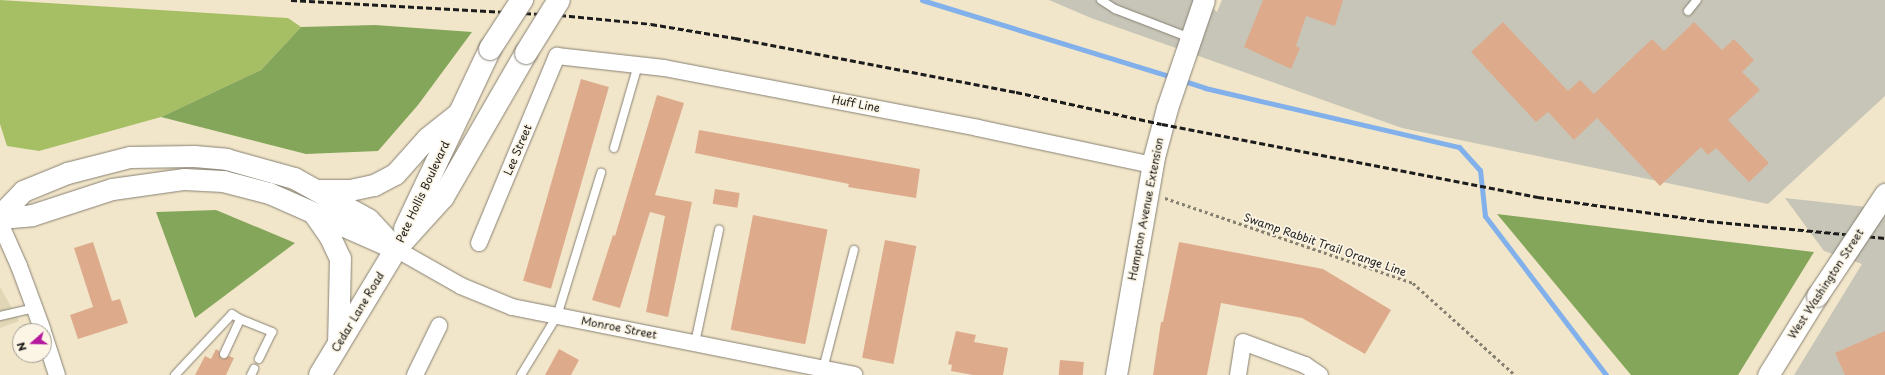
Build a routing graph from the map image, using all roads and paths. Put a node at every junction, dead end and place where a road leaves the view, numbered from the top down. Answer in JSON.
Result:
{"nodes":[{"id":1,"x":522,"y":0,"type":"edge"},
{"id":2,"x":559,"y":0,"type":"edge"},
{"id":3,"x":1101,"y":0,"type":"edge"},
{"id":4,"x":1204,"y":0,"type":"edge"},
{"id":5,"x":1697,"y":0,"type":"edge"},
{"id":6,"x":1688,"y":11,"type":"dead end"},
{"id":7,"x":1191,"y":38,"type":"junction"},
{"id":8,"x":557,"y":56,"type":"joint"},
{"id":9,"x":638,"y":65,"type":"junction"},
{"id":10,"x":461,"y":111,"type":"junction"},
{"id":11,"x":614,"y":148,"type":"dead end"},
{"id":12,"x":1152,"y":165,"type":"junction"},
{"id":13,"x":601,"y":173,"type":"dead end"},
{"id":14,"x":317,"y":190,"type":"junction"},
{"id":15,"x":1147,"y":192,"type":"junction"},
{"id":16,"x":1885,"y":194,"type":"edge"},
{"id":17,"x":313,"y":212,"type":"junction"},
{"id":18,"x":0,"y":216,"type":"edge"},
{"id":19,"x":0,"y":223,"type":"edge"},
{"id":20,"x":719,"y":230,"type":"dead end"},
{"id":21,"x":478,"y":243,"type":"dead end"},
{"id":22,"x":396,"y":249,"type":"junction"},
{"id":23,"x":854,"y":250,"type":"dead end"},
{"id":24,"x":35,"y":308,"type":"junction"},
{"id":25,"x":0,"y":316,"type":"edge"},
{"id":26,"x":557,"y":316,"type":"junction"},
{"id":27,"x":240,"y":319,"type":"junction"},
{"id":28,"x":40,"y":323,"type":"edge"},
{"id":29,"x":439,"y":326,"type":"dead end"},
{"id":30,"x":695,"y":343,"type":"junction"},
{"id":31,"x":338,"y":344,"type":"junction"},
{"id":32,"x":224,"y":354,"type":"dead end"},
{"id":33,"x":259,"y":359,"type":"dead end"},
{"id":34,"x":52,"y":360,"type":"edge"},
{"id":35,"x":823,"y":369,"type":"junction"},
{"id":36,"x":57,"y":375,"type":"edge"},
{"id":37,"x":175,"y":375,"type":"edge"},
{"id":38,"x":320,"y":375,"type":"edge"},
{"id":39,"x":415,"y":375,"type":"edge"},
{"id":40,"x":521,"y":375,"type":"edge"},
{"id":41,"x":854,"y":375,"type":"edge"},
{"id":42,"x":1116,"y":375,"type":"edge"},
{"id":43,"x":1238,"y":375,"type":"edge"},
{"id":44,"x":1320,"y":375,"type":"edge"},
{"id":45,"x":1515,"y":375,"type":"edge"},
{"id":46,"x":1768,"y":375,"type":"edge"}],
"edges":[{"from":1,"to":10,"type":"main road","name":"Pete Hollis Boulevard","bridge":true},
{"from":2,"to":22,"type":"main road","name":"Pete Hollis Boulevard","bridge":true},
{"from":3,"to":7,"type":"lane"},
{"from":4,"to":7,"type":"street","name":"Hampton Avenue Extension"},
{"from":5,"to":6,"type":"lane"},
{"from":7,"to":12,"type":"street","name":"Hampton Avenue Extension"},
{"from":8,"to":9,"type":"street","name":"Huff Line"},
{"from":8,"to":21,"type":"street","name":"Lee Street"},
{"from":9,"to":11,"type":"lane"},
{"from":9,"to":12,"type":"street","name":"Huff Line"},
{"from":10,"to":14,"type":"street"},
{"from":10,"to":22,"type":"main road","name":"Pete Hollis Boulevard"},
{"from":12,"to":15,"type":"street","name":"Hampton Avenue Extension"},
{"from":13,"to":26,"type":"lane"},
{"from":14,"to":18,"type":"street"},
{"from":14,"to":22,"type":"street"},
{"from":15,"to":42,"type":"street","name":"Hampton Avenue Extension"},
{"from":15,"to":45,"type":"path","name":"Swamp Rabbit Trail Orange Line"},
{"from":16,"to":46,"type":"street","name":"West Washington Street","bridge":true},
{"from":17,"to":18,"type":"street"},
{"from":17,"to":22,"type":"street"},
{"from":17,"to":31,"type":"street"},
{"from":19,"to":24,"type":"street"},
{"from":20,"to":30,"type":"lane"},
{"from":22,"to":26,"type":"street","name":"Monroe Street"},
{"from":22,"to":31,"type":"main road","name":"Cedar Lane Road"},
{"from":23,"to":35,"type":"lane"},
{"from":24,"to":25,"type":"lane"},
{"from":24,"to":28,"type":"street"},
{"from":26,"to":30,"type":"street","name":"Monroe Street"},
{"from":26,"to":40,"type":"lane"},
{"from":27,"to":32,"type":"lane"},
{"from":27,"to":33,"type":"lane"},
{"from":27,"to":37,"type":"lane"},
{"from":29,"to":39,"type":"street"},
{"from":30,"to":35,"type":"street","name":"Monroe Street"},
{"from":31,"to":38,"type":"main road","name":"Cedar Lane Road"},
{"from":34,"to":36,"type":"street"},
{"from":35,"to":41,"type":"street","name":"Monroe Street"},
{"from":43,"to":44,"type":"street"}]}
